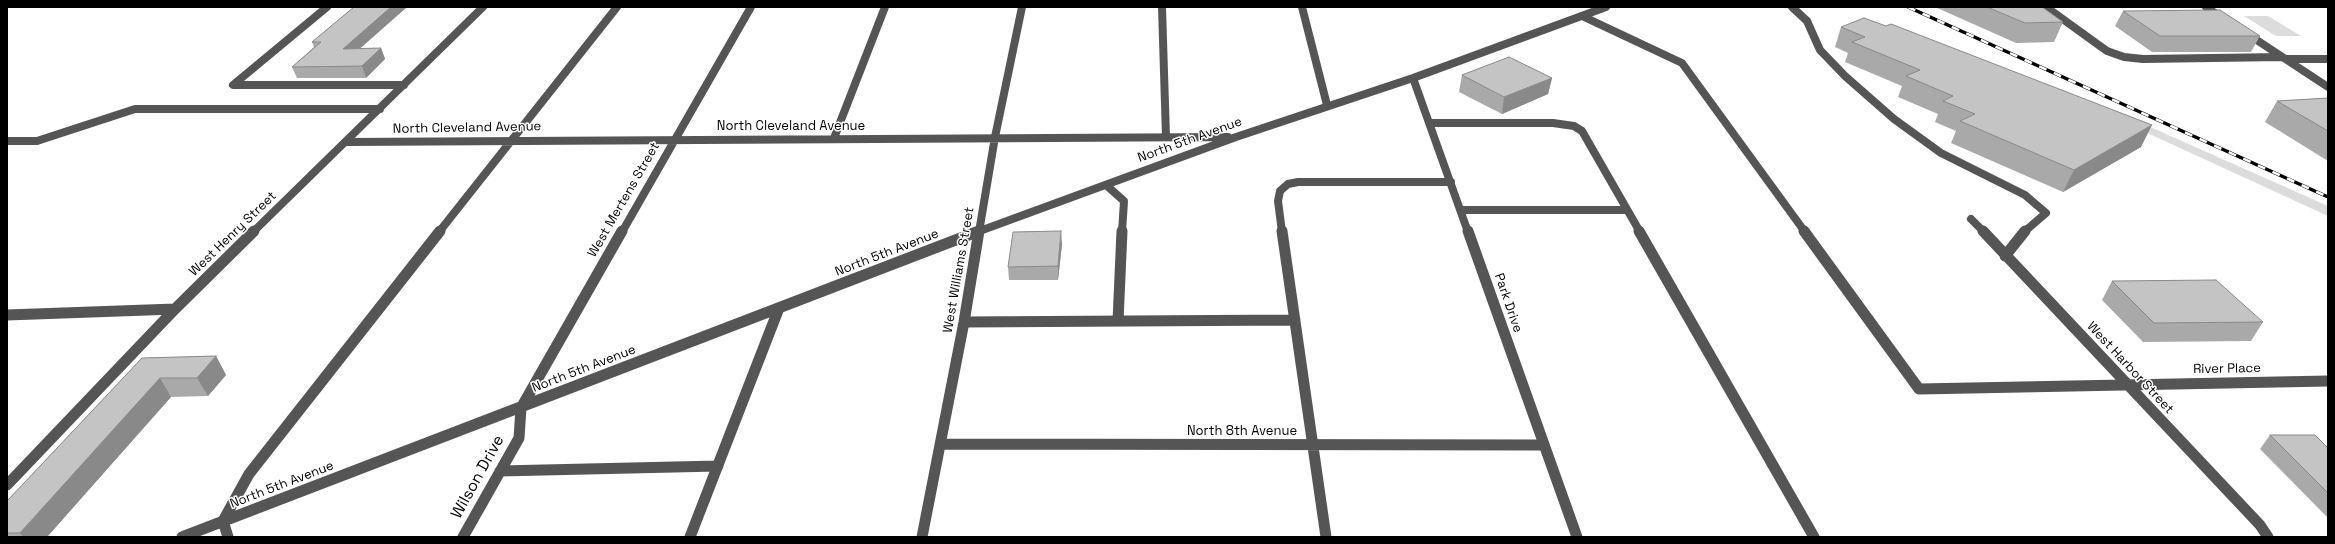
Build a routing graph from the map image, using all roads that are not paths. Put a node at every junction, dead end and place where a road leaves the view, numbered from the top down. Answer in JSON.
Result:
{"nodes":[{"id":1,"x":326,"y":7,"type":"edge"},
{"id":2,"x":483,"y":7,"type":"edge"},
{"id":3,"x":617,"y":7,"type":"edge"},
{"id":4,"x":751,"y":7,"type":"edge"},
{"id":5,"x":885,"y":7,"type":"edge"},
{"id":6,"x":1022,"y":7,"type":"edge"},
{"id":7,"x":1162,"y":7,"type":"edge"},
{"id":8,"x":1302,"y":7,"type":"edge"},
{"id":9,"x":1606,"y":7,"type":"edge"},
{"id":10,"x":1792,"y":7,"type":"edge"},
{"id":11,"x":2046,"y":7,"type":"edge"},
{"id":12,"x":2206,"y":7,"type":"edge"},
{"id":13,"x":1582,"y":16,"type":"junction"},
{"id":14,"x":2284,"y":58,"type":"junction"},
{"id":15,"x":2328,"y":59,"type":"edge"},
{"id":16,"x":1414,"y":78,"type":"junction"},
{"id":17,"x":404,"y":85,"type":"junction"},
{"id":18,"x":2328,"y":87,"type":"edge"},
{"id":19,"x":1327,"y":105,"type":"junction"},
{"id":20,"x":380,"y":109,"type":"junction"},
{"id":21,"x":1430,"y":123,"type":"junction"},
{"id":22,"x":995,"y":137,"type":"junction"},
{"id":23,"x":1166,"y":137,"type":"junction"},
{"id":24,"x":1236,"y":137,"type":"junction"},
{"id":25,"x":834,"y":138,"type":"junction"},
{"id":26,"x":673,"y":139,"type":"junction"},
{"id":27,"x":7,"y":141,"type":"edge"},
{"id":28,"x":512,"y":141,"type":"junction"},
{"id":29,"x":346,"y":142,"type":"junction"},
{"id":30,"x":1450,"y":182,"type":"junction"},
{"id":31,"x":1106,"y":185,"type":"junction"},
{"id":32,"x":1461,"y":210,"type":"junction"},
{"id":33,"x":1627,"y":210,"type":"junction"},
{"id":34,"x":1971,"y":219,"type":"dead end"},
{"id":35,"x":980,"y":231,"type":"junction"},
{"id":36,"x":2005,"y":256,"type":"junction"},
{"id":37,"x":779,"y":308,"type":"junction"},
{"id":38,"x":175,"y":309,"type":"junction"},
{"id":39,"x":7,"y":314,"type":"edge"},
{"id":40,"x":1295,"y":320,"type":"junction"},
{"id":41,"x":1118,"y":321,"type":"junction"},
{"id":42,"x":964,"y":322,"type":"junction"},
{"id":43,"x":2328,"y":381,"type":"edge"},
{"id":44,"x":2127,"y":385,"type":"junction"},
{"id":45,"x":521,"y":408,"type":"junction"},
{"id":46,"x":941,"y":444,"type":"junction"},
{"id":47,"x":1312,"y":445,"type":"junction"},
{"id":48,"x":1543,"y":445,"type":"junction"},
{"id":49,"x":718,"y":466,"type":"junction"},
{"id":50,"x":500,"y":471,"type":"junction"},
{"id":51,"x":7,"y":485,"type":"edge"},
{"id":52,"x":223,"y":521,"type":"junction"},
{"id":53,"x":182,"y":537,"type":"edge"},
{"id":54,"x":228,"y":537,"type":"edge"},
{"id":55,"x":463,"y":537,"type":"edge"},
{"id":56,"x":690,"y":537,"type":"edge"},
{"id":57,"x":922,"y":537,"type":"edge"},
{"id":58,"x":1326,"y":537,"type":"edge"},
{"id":59,"x":1577,"y":537,"type":"edge"},
{"id":60,"x":1814,"y":537,"type":"edge"},
{"id":61,"x":2268,"y":537,"type":"edge"}],
"edges":[{"from":1,"to":17,"type":"street"},
{"from":2,"to":17,"type":"street","name":"West Henry Street"},
{"from":3,"to":28,"type":"street"},
{"from":4,"to":26,"type":"street","name":"West Mertens Street"},
{"from":5,"to":25,"type":"street"},
{"from":6,"to":22,"type":"street","name":"West Williams Street"},
{"from":7,"to":23,"type":"street"},
{"from":8,"to":19,"type":"street"},
{"from":9,"to":13,"type":"street","name":"North 5th Avenue"},
{"from":10,"to":36,"type":"street"},
{"from":11,"to":14,"type":"street"},
{"from":12,"to":14,"type":"street"},
{"from":13,"to":16,"type":"street","name":"North 5th Avenue"},
{"from":13,"to":44,"type":"street","name":"River Place"},
{"from":14,"to":15,"type":"street"},
{"from":14,"to":18,"type":"street"},
{"from":16,"to":19,"type":"street","name":"North 5th Avenue"},
{"from":16,"to":21,"type":"street","name":"Park Drive"},
{"from":17,"to":20,"type":"street","name":"West Henry Street"},
{"from":19,"to":24,"type":"street","name":"North 5th Avenue"},
{"from":20,"to":27,"type":"street"},
{"from":20,"to":29,"type":"street","name":"West Henry Street"},
{"from":21,"to":30,"type":"street","name":"Park Drive"},
{"from":21,"to":33,"type":"street"},
{"from":22,"to":23,"type":"street","name":"North Cleveland Avenue"},
{"from":22,"to":25,"type":"street","name":"North Cleveland Avenue"},
{"from":22,"to":35,"type":"street","name":"West Williams Street"},
{"from":23,"to":24,"type":"street","name":"North Cleveland Avenue"},
{"from":24,"to":31,"type":"street","name":"North 5th Avenue"},
{"from":25,"to":26,"type":"street","name":"North Cleveland Avenue"},
{"from":26,"to":28,"type":"street","name":"North Cleveland Avenue"},
{"from":26,"to":45,"type":"street","name":"West Mertens Street"},
{"from":28,"to":29,"type":"street","name":"North Cleveland Avenue"},
{"from":28,"to":52,"type":"street"},
{"from":29,"to":38,"type":"street","name":"West Henry Street"},
{"from":30,"to":32,"type":"street","name":"Park Drive"},
{"from":30,"to":40,"type":"street"},
{"from":31,"to":35,"type":"street","name":"North 5th Avenue"},
{"from":31,"to":41,"type":"street"},
{"from":32,"to":33,"type":"street"},
{"from":32,"to":48,"type":"street","name":"Park Drive"},
{"from":33,"to":60,"type":"street"},
{"from":34,"to":36,"type":"street","name":"West Harbor Street"},
{"from":35,"to":37,"type":"street","name":"North 5th Avenue"},
{"from":35,"to":42,"type":"street","name":"West Williams Street"},
{"from":36,"to":44,"type":"street","name":"West Harbor Street"},
{"from":37,"to":45,"type":"street","name":"North 5th Avenue"},
{"from":37,"to":49,"type":"street"},
{"from":38,"to":39,"type":"street"},
{"from":38,"to":51,"type":"street","name":"West Henry Street"},
{"from":40,"to":41,"type":"street"},
{"from":40,"to":47,"type":"street"},
{"from":41,"to":42,"type":"street"},
{"from":42,"to":46,"type":"street","name":"West Williams Street"},
{"from":43,"to":44,"type":"street","name":"River Place"},
{"from":44,"to":61,"type":"street","name":"West Harbor Street"},
{"from":45,"to":50,"type":"street","name":"Wilson Drive"},
{"from":45,"to":52,"type":"street","name":"North 5th Avenue"},
{"from":46,"to":47,"type":"street","name":"North 8th Avenue"},
{"from":46,"to":57,"type":"street","name":"West Williams Street"},
{"from":47,"to":48,"type":"street","name":"North 8th Avenue"},
{"from":47,"to":58,"type":"street"},
{"from":48,"to":59,"type":"street","name":"Park Drive"},
{"from":49,"to":50,"type":"street"},
{"from":49,"to":56,"type":"street"},
{"from":50,"to":55,"type":"street","name":"Wilson Drive"},
{"from":52,"to":53,"type":"street","name":"North 5th Avenue"},
{"from":52,"to":54,"type":"street"}]}
